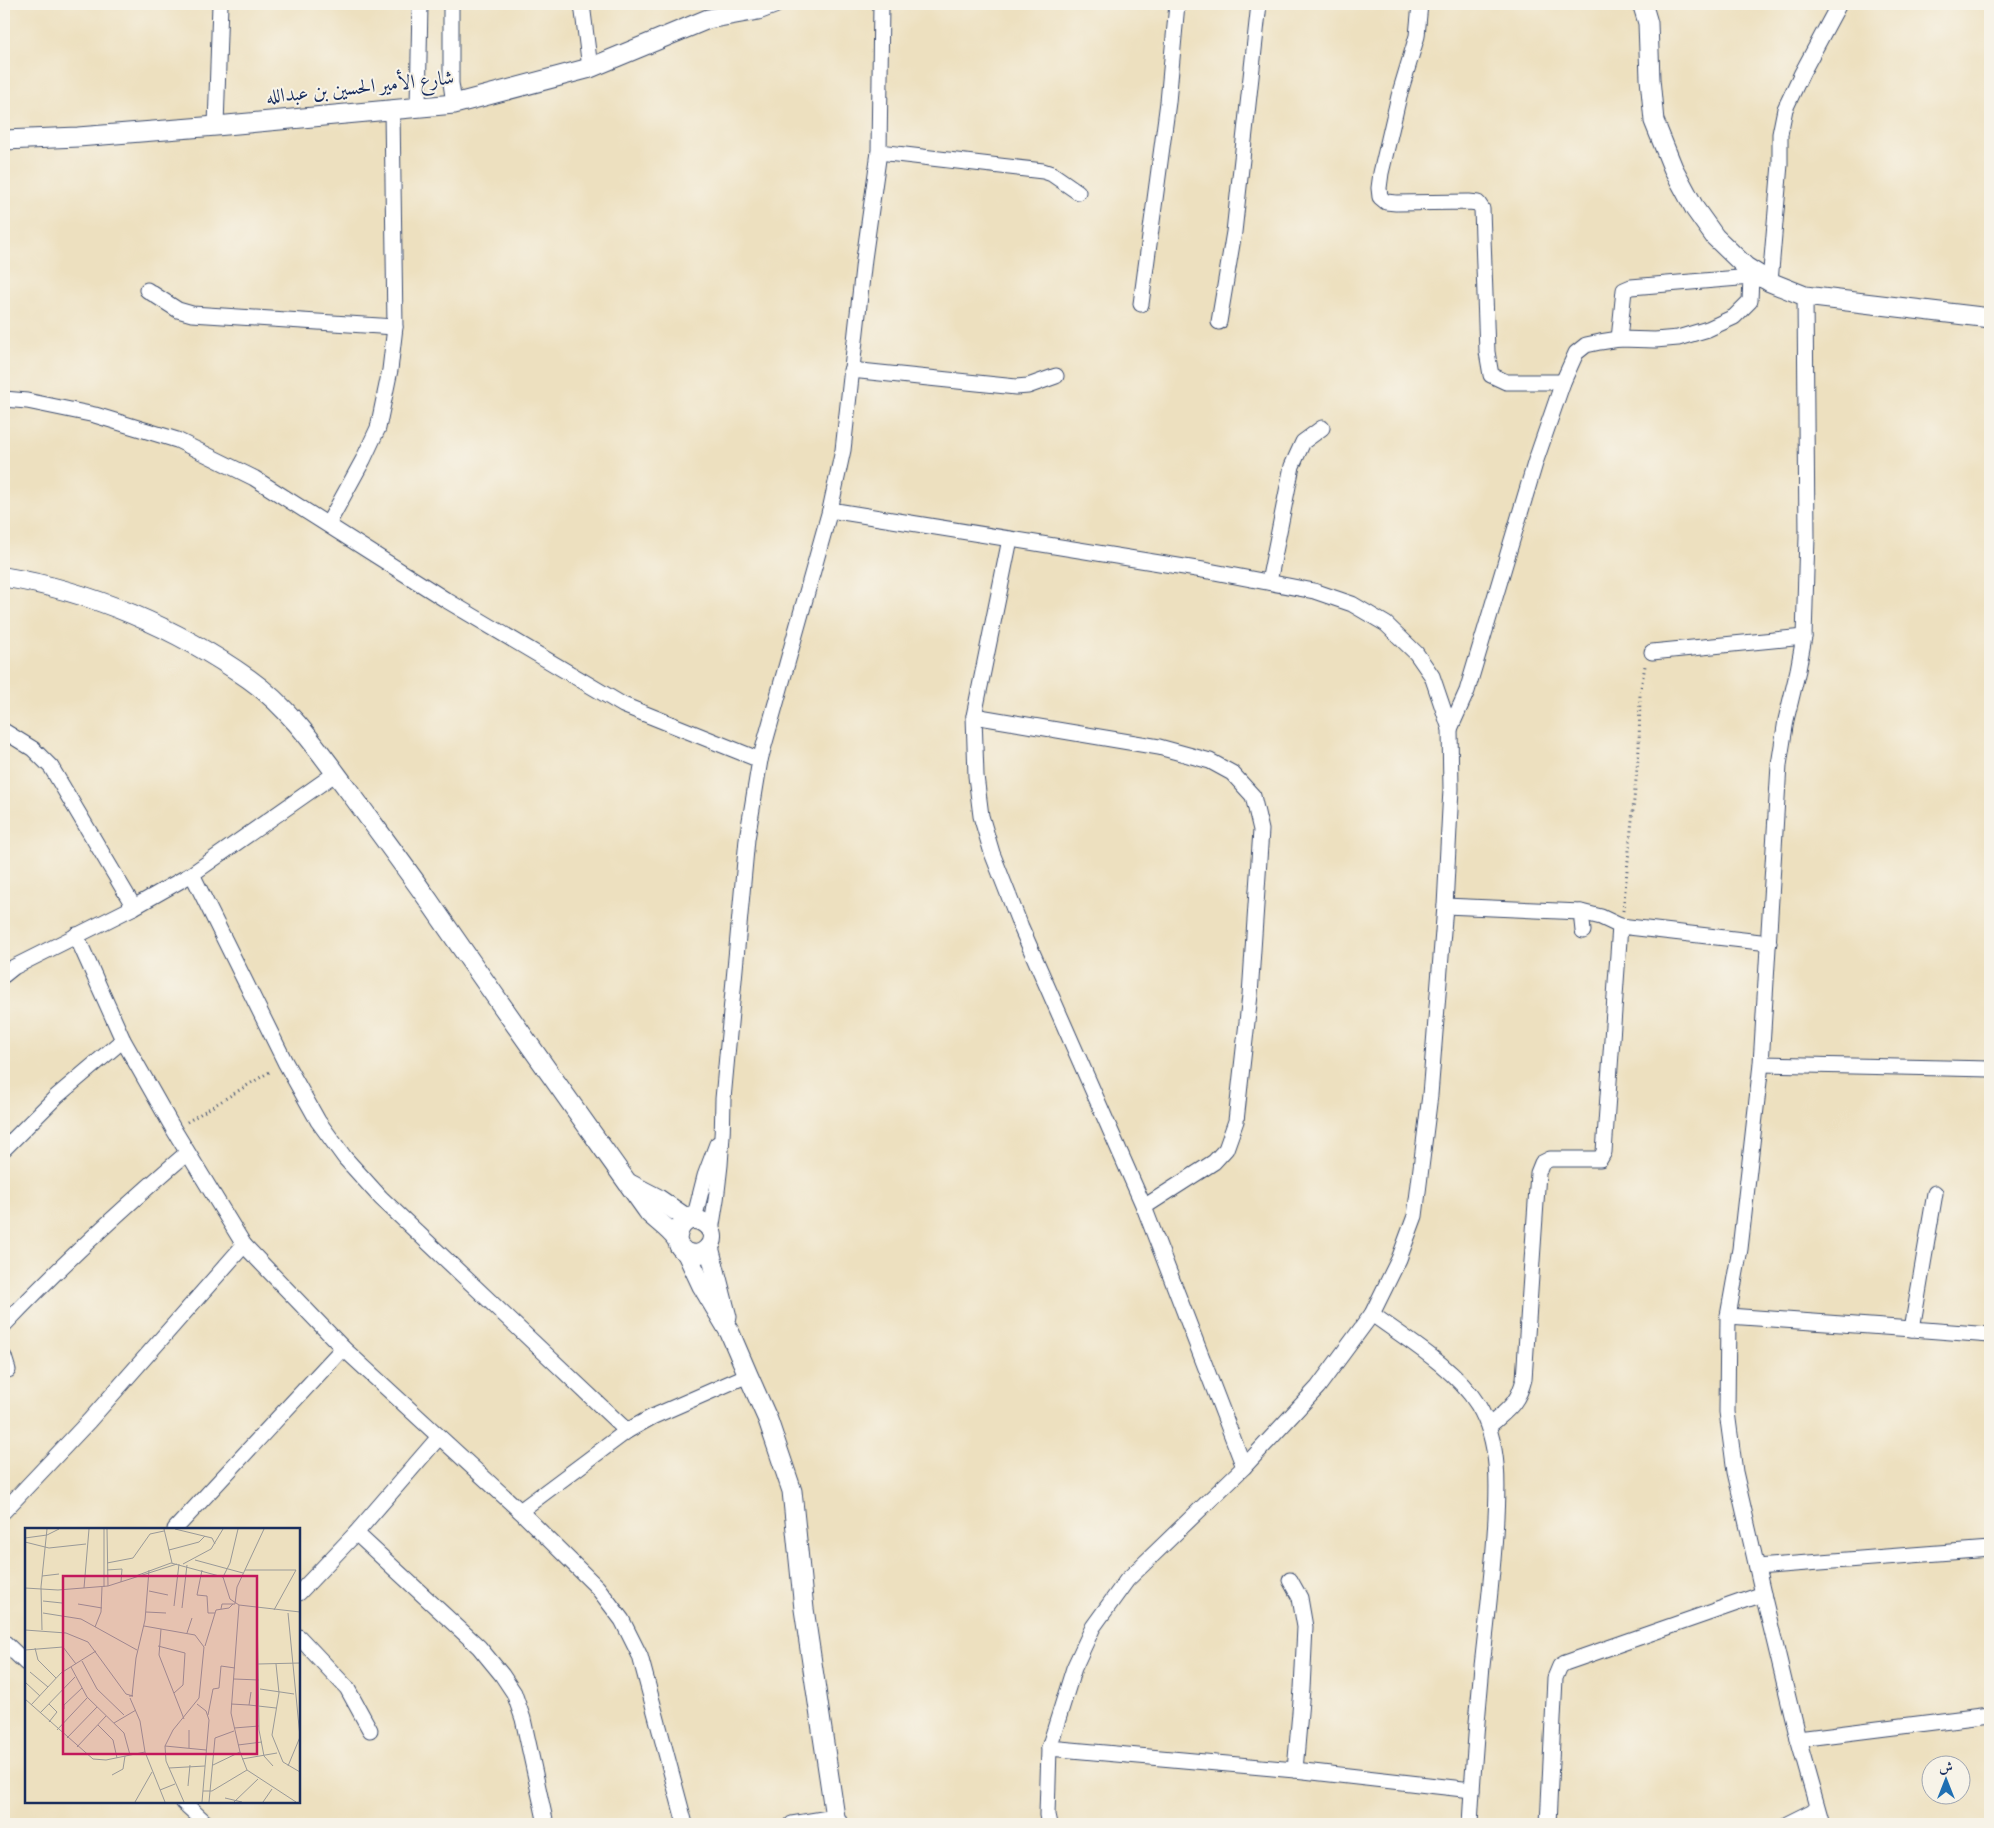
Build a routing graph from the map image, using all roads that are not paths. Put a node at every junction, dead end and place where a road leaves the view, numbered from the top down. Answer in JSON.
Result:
{"nodes":[{"id":1,"x":220,"y":4,"type":"edge"},
{"id":2,"x":420,"y":4,"type":"edge"},
{"id":3,"x":451,"y":4,"type":"edge"},
{"id":4,"x":582,"y":4,"type":"edge"},
{"id":5,"x":727,"y":4,"type":"edge"},
{"id":6,"x":774,"y":4,"type":"edge"},
{"id":7,"x":881,"y":4,"type":"edge"},
{"id":8,"x":1177,"y":4,"type":"edge"},
{"id":9,"x":1259,"y":4,"type":"edge"},
{"id":10,"x":1420,"y":4,"type":"edge"},
{"id":11,"x":1643,"y":4,"type":"edge"},
{"id":12,"x":1839,"y":4,"type":"edge"},
{"id":13,"x":708,"y":19,"type":"junction"},
{"id":14,"x":590,"y":68,"type":"junction"},
{"id":15,"x":454,"y":104,"type":"junction"},
{"id":16,"x":418,"y":107,"type":"junction"},
{"id":17,"x":392,"y":110,"type":"junction"},
{"id":18,"x":216,"y":126,"type":"junction"},
{"id":19,"x":4,"y":140,"type":"edge"},
{"id":20,"x":879,"y":152,"type":"junction"},
{"id":21,"x":1078,"y":192,"type":"dead end"},
{"id":22,"x":1751,"y":278,"type":"junction"},
{"id":23,"x":1770,"y":282,"type":"junction"},
{"id":24,"x":147,"y":290,"type":"dead end"},
{"id":25,"x":1805,"y":296,"type":"junction"},
{"id":26,"x":1141,"y":304,"type":"dead end"},
{"id":27,"x":1990,"y":318,"type":"edge"},
{"id":28,"x":1219,"y":322,"type":"dead end"},
{"id":29,"x":395,"y":327,"type":"junction"},
{"id":30,"x":1619,"y":339,"type":"junction"},
{"id":31,"x":851,"y":370,"type":"junction"},
{"id":32,"x":1056,"y":376,"type":"dead end"},
{"id":33,"x":1563,"y":382,"type":"junction"},
{"id":34,"x":4,"y":399,"type":"edge"},
{"id":35,"x":1322,"y":428,"type":"dead end"},
{"id":36,"x":830,"y":510,"type":"junction"},
{"id":37,"x":328,"y":524,"type":"junction"},
{"id":38,"x":1010,"y":539,"type":"junction"},
{"id":39,"x":4,"y":577,"type":"edge"},
{"id":40,"x":1269,"y":582,"type":"junction"},
{"id":41,"x":1804,"y":637,"type":"junction"},
{"id":42,"x":1652,"y":652,"type":"road end"},
{"id":43,"x":974,"y":716,"type":"junction"},
{"id":44,"x":1450,"y":729,"type":"junction"},
{"id":45,"x":4,"y":730,"type":"edge"},
{"id":46,"x":760,"y":760,"type":"junction"},
{"id":47,"x":336,"y":774,"type":"junction"},
{"id":48,"x":192,"y":874,"type":"junction"},
{"id":49,"x":1445,"y":906,"type":"junction"},
{"id":50,"x":134,"y":907,"type":"junction"},
{"id":51,"x":1581,"y":912,"type":"junction"},
{"id":52,"x":1620,"y":926,"type":"junction"},
{"id":53,"x":1583,"y":931,"type":"dead end"},
{"id":54,"x":76,"y":935,"type":"junction"},
{"id":55,"x":1769,"y":943,"type":"junction"},
{"id":56,"x":7,"y":966,"type":"edge"},
{"id":57,"x":124,"y":1040,"type":"junction"},
{"id":58,"x":1761,"y":1064,"type":"junction"},
{"id":59,"x":1990,"y":1069,"type":"edge"},
{"id":60,"x":723,"y":1129,"type":"junction"},
{"id":61,"x":4,"y":1150,"type":"edge"},
{"id":62,"x":187,"y":1153,"type":"junction"},
{"id":63,"x":627,"y":1183,"type":"junction"},
{"id":64,"x":1935,"y":1192,"type":"dead end"},
{"id":65,"x":1144,"y":1207,"type":"junction"},
{"id":66,"x":691,"y":1220,"type":"junction"},
{"id":67,"x":710,"y":1239,"type":"junction"},
{"id":68,"x":244,"y":1245,"type":"junction"},
{"id":69,"x":682,"y":1246,"type":"junction"},
{"id":70,"x":1372,"y":1314,"type":"junction"},
{"id":71,"x":1728,"y":1316,"type":"junction"},
{"id":72,"x":4,"y":1325,"type":"edge"},
{"id":73,"x":1912,"y":1329,"type":"junction"},
{"id":74,"x":730,"y":1333,"type":"junction"},
{"id":75,"x":1990,"y":1335,"type":"edge"},
{"id":76,"x":343,"y":1348,"type":"junction"},
{"id":77,"x":748,"y":1375,"type":"junction"},
{"id":78,"x":1489,"y":1426,"type":"junction"},
{"id":79,"x":627,"y":1431,"type":"junction"},
{"id":80,"x":439,"y":1437,"type":"junction"},
{"id":81,"x":1244,"y":1467,"type":"junction"},
{"id":82,"x":4,"y":1511,"type":"edge"},
{"id":83,"x":520,"y":1511,"type":"junction"},
{"id":84,"x":177,"y":1528,"type":"edge"},
{"id":85,"x":356,"y":1533,"type":"junction"},
{"id":86,"x":1990,"y":1549,"type":"edge"},
{"id":87,"x":1757,"y":1567,"type":"junction"},
{"id":88,"x":1290,"y":1580,"type":"dead end"},
{"id":89,"x":300,"y":1593,"type":"edge"},
{"id":90,"x":1763,"y":1594,"type":"junction"},
{"id":91,"x":300,"y":1638,"type":"edge"},
{"id":92,"x":4,"y":1642,"type":"edge"},
{"id":93,"x":25,"y":1661,"type":"edge"},
{"id":94,"x":1990,"y":1715,"type":"edge"},
{"id":95,"x":370,"y":1730,"type":"dead end"},
{"id":96,"x":1798,"y":1739,"type":"junction"},
{"id":97,"x":1049,"y":1748,"type":"junction"},
{"id":98,"x":1295,"y":1770,"type":"junction"},
{"id":99,"x":1472,"y":1790,"type":"junction"},
{"id":100,"x":184,"y":1803,"type":"edge"},
{"id":101,"x":1817,"y":1809,"type":"junction"},
{"id":102,"x":837,"y":1821,"type":"edge"},
{"id":103,"x":207,"y":1824,"type":"edge"},
{"id":104,"x":546,"y":1824,"type":"edge"},
{"id":105,"x":685,"y":1824,"type":"edge"},
{"id":106,"x":792,"y":1824,"type":"edge"},
{"id":107,"x":1049,"y":1824,"type":"edge"},
{"id":108,"x":1470,"y":1824,"type":"edge"},
{"id":109,"x":1548,"y":1824,"type":"edge"},
{"id":110,"x":1786,"y":1824,"type":"edge"},
{"id":111,"x":1822,"y":1824,"type":"edge"}],
"edges":[{"from":1,"to":18,"type":"street"},
{"from":2,"to":16,"type":"street"},
{"from":3,"to":15,"type":"street"},
{"from":4,"to":14,"type":"street"},
{"from":5,"to":13,"type":"street","name":"شارع الأمير الحسين بن عبدالله"},
{"from":6,"to":13,"type":"street","name":"شارع الأمير الحسين بن عبدالله"},
{"from":7,"to":20,"type":"street"},
{"from":8,"to":26,"type":"street"},
{"from":9,"to":28,"type":"street"},
{"from":10,"to":33,"type":"street"},
{"from":11,"to":23,"type":"street"},
{"from":12,"to":23,"type":"street"},
{"from":13,"to":14,"type":"street","name":"شارع الأمير الحسين بن عبدالله"},
{"from":14,"to":15,"type":"street","name":"شارع الأمير الحسين بن عبدالله"},
{"from":15,"to":16,"type":"street","name":"شارع الأمير الحسين بن عبدالله"},
{"from":16,"to":17,"type":"street","name":"شارع الأمير الحسين بن عبدالله"},
{"from":17,"to":18,"type":"street","name":"شارع الأمير الحسين بن عبدالله"},
{"from":17,"to":29,"type":"street"},
{"from":18,"to":19,"type":"street","name":"شارع الأمير الحسين بن عبدالله"},
{"from":20,"to":21,"type":"street"},
{"from":20,"to":31,"type":"street"},
{"from":22,"to":23,"type":"street"},
{"from":22,"to":30,"type":"street"},
{"from":22,"to":30,"type":"street"},
{"from":23,"to":25,"type":"street"},
{"from":24,"to":29,"type":"street"},
{"from":25,"to":27,"type":"street"},
{"from":25,"to":41,"type":"street"},
{"from":29,"to":37,"type":"street"},
{"from":30,"to":33,"type":"street"},
{"from":31,"to":32,"type":"street"},
{"from":31,"to":36,"type":"street"},
{"from":33,"to":44,"type":"street"},
{"from":34,"to":37,"type":"street"},
{"from":35,"to":40,"type":"street"},
{"from":36,"to":38,"type":"street"},
{"from":36,"to":46,"type":"street"},
{"from":37,"to":46,"type":"street"},
{"from":38,"to":40,"type":"street"},
{"from":38,"to":43,"type":"street"},
{"from":39,"to":47,"type":"street"},
{"from":40,"to":44,"type":"street"},
{"from":41,"to":42,"type":"street"},
{"from":41,"to":55,"type":"street"},
{"from":43,"to":65,"type":"street"},
{"from":43,"to":65,"type":"street"},
{"from":44,"to":49,"type":"street"},
{"from":45,"to":50,"type":"street"},
{"from":46,"to":60,"type":"street"},
{"from":47,"to":48,"type":"street"},
{"from":47,"to":63,"type":"street"},
{"from":48,"to":50,"type":"street"},
{"from":48,"to":79,"type":"street"},
{"from":49,"to":51,"type":"street"},
{"from":49,"to":70,"type":"street"},
{"from":50,"to":54,"type":"street"},
{"from":51,"to":52,"type":"street"},
{"from":51,"to":53,"type":"street"},
{"from":52,"to":55,"type":"street"},
{"from":52,"to":78,"type":"street"},
{"from":54,"to":56,"type":"street"},
{"from":54,"to":57,"type":"street"},
{"from":55,"to":58,"type":"street"},
{"from":57,"to":61,"type":"street"},
{"from":57,"to":62,"type":"street"},
{"from":58,"to":59,"type":"street"},
{"from":58,"to":71,"type":"street"},
{"from":60,"to":66,"type":"street"},
{"from":60,"to":67,"type":"street"},
{"from":62,"to":68,"type":"street"},
{"from":62,"to":72,"type":"street"},
{"from":63,"to":66,"type":"street"},
{"from":63,"to":69,"type":"street"},
{"from":64,"to":73,"type":"street"},
{"from":65,"to":81,"type":"street"},
{"from":66,"to":67,"type":"street"},
{"from":66,"to":69,"type":"street"},
{"from":67,"to":69,"type":"street"},
{"from":67,"to":74,"type":"street"},
{"from":68,"to":76,"type":"street"},
{"from":68,"to":82,"type":"street"},
{"from":69,"to":74,"type":"street"},
{"from":70,"to":78,"type":"street"},
{"from":70,"to":81,"type":"street"},
{"from":71,"to":73,"type":"street"},
{"from":71,"to":87,"type":"street"},
{"from":73,"to":75,"type":"street"},
{"from":74,"to":77,"type":"street"},
{"from":76,"to":80,"type":"street"},
{"from":76,"to":84,"type":"street"},
{"from":77,"to":79,"type":"street"},
{"from":77,"to":102,"type":"street"},
{"from":78,"to":99,"type":"street"},
{"from":79,"to":83,"type":"street"},
{"from":80,"to":83,"type":"street"},
{"from":80,"to":85,"type":"street"},
{"from":81,"to":97,"type":"street"},
{"from":83,"to":105,"type":"street"},
{"from":85,"to":89,"type":"street"},
{"from":85,"to":104,"type":"street"},
{"from":86,"to":87,"type":"street"},
{"from":87,"to":90,"type":"street"},
{"from":88,"to":98,"type":"street"},
{"from":90,"to":96,"type":"street"},
{"from":90,"to":109,"type":"street"},
{"from":91,"to":95,"type":"street"},
{"from":92,"to":93,"type":"street"},
{"from":94,"to":96,"type":"street"},
{"from":96,"to":101,"type":"street"},
{"from":97,"to":98,"type":"street"},
{"from":97,"to":107,"type":"street"},
{"from":98,"to":99,"type":"street"},
{"from":99,"to":108,"type":"street"},
{"from":100,"to":103,"type":"street"},
{"from":101,"to":110,"type":"street"},
{"from":101,"to":111,"type":"street"},
{"from":102,"to":106,"type":"street"}]}
